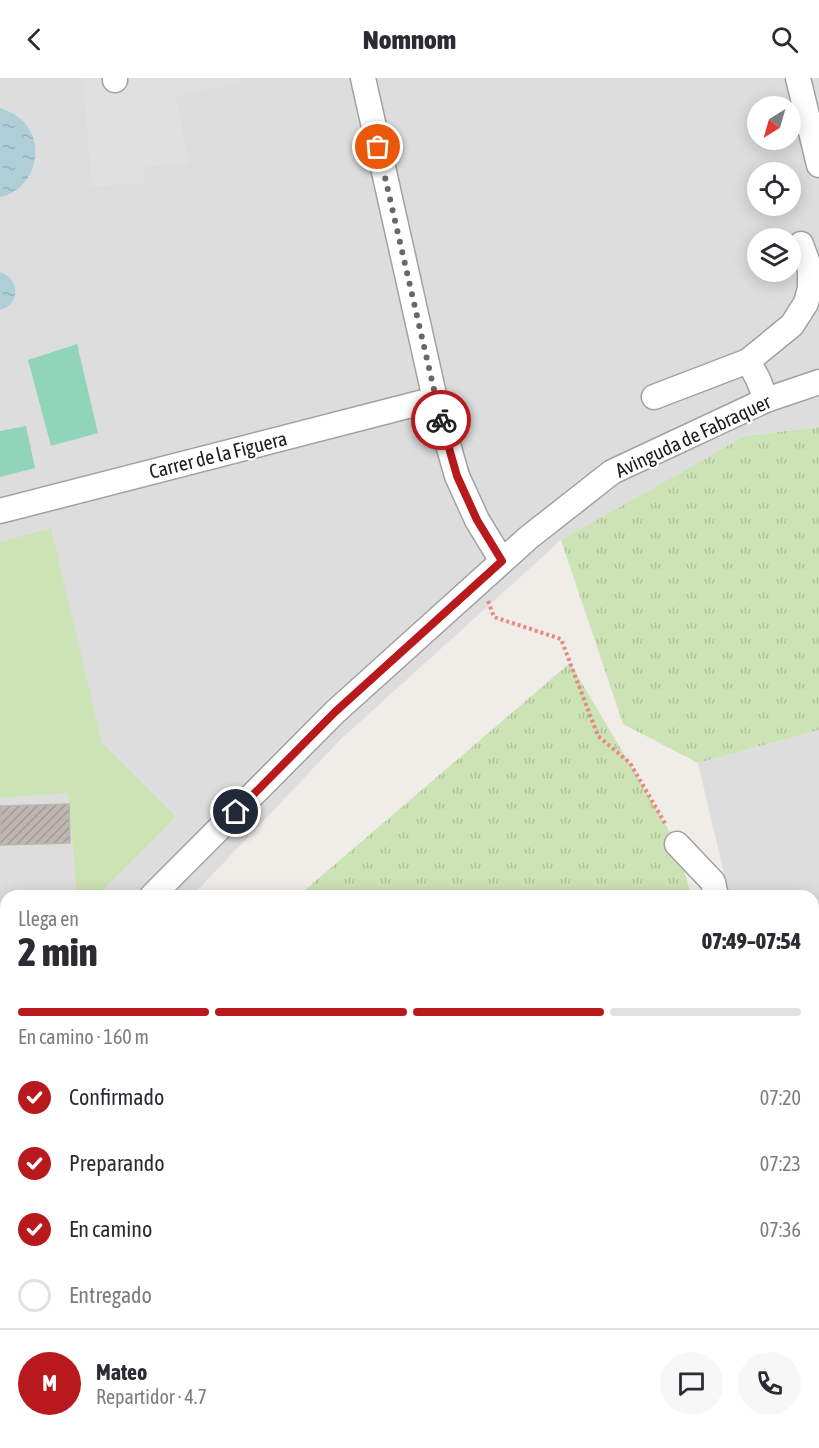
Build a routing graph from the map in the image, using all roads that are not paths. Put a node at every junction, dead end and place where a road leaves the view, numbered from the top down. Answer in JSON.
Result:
{"nodes":[{"id":1,"x":363,"y":78,"type":"edge"},
{"id":2,"x":798,"y":78,"type":"edge"},
{"id":3,"x":819,"y":165,"type":"edge"},
{"id":4,"x":801,"y":244,"type":"dead end"},
{"id":5,"x":748,"y":362,"type":"junction"},
{"id":6,"x":819,"y":382,"type":"edge"},
{"id":7,"x":654,"y":397,"type":"dead end"},
{"id":8,"x":435,"y":399,"type":"junction"},
{"id":9,"x":766,"y":400,"type":"junction"},
{"id":10,"x":0,"y":511,"type":"edge"},
{"id":11,"x":502,"y":561,"type":"junction"},
{"id":12,"x":677,"y":844,"type":"road end"},
{"id":13,"x":158,"y":890,"type":"edge"},
{"id":14,"x":715,"y":890,"type":"edge"}],
"edges":[{"from":1,"to":8,"type":"street"},
{"from":2,"to":3,"type":"street"},
{"from":4,"to":5,"type":"street"},
{"from":5,"to":7,"type":"street"},
{"from":5,"to":9,"type":"street"},
{"from":6,"to":9,"type":"street","name":"Avinguda de Fabraquer"},
{"from":8,"to":10,"type":"street","name":"Carrer de la Figuera"},
{"from":8,"to":11,"type":"street"},
{"from":9,"to":11,"type":"street","name":"Avinguda de Fabraquer"},
{"from":11,"to":13,"type":"street","name":"Avinguda de Fabraquer"},
{"from":12,"to":14,"type":"street"}]}
